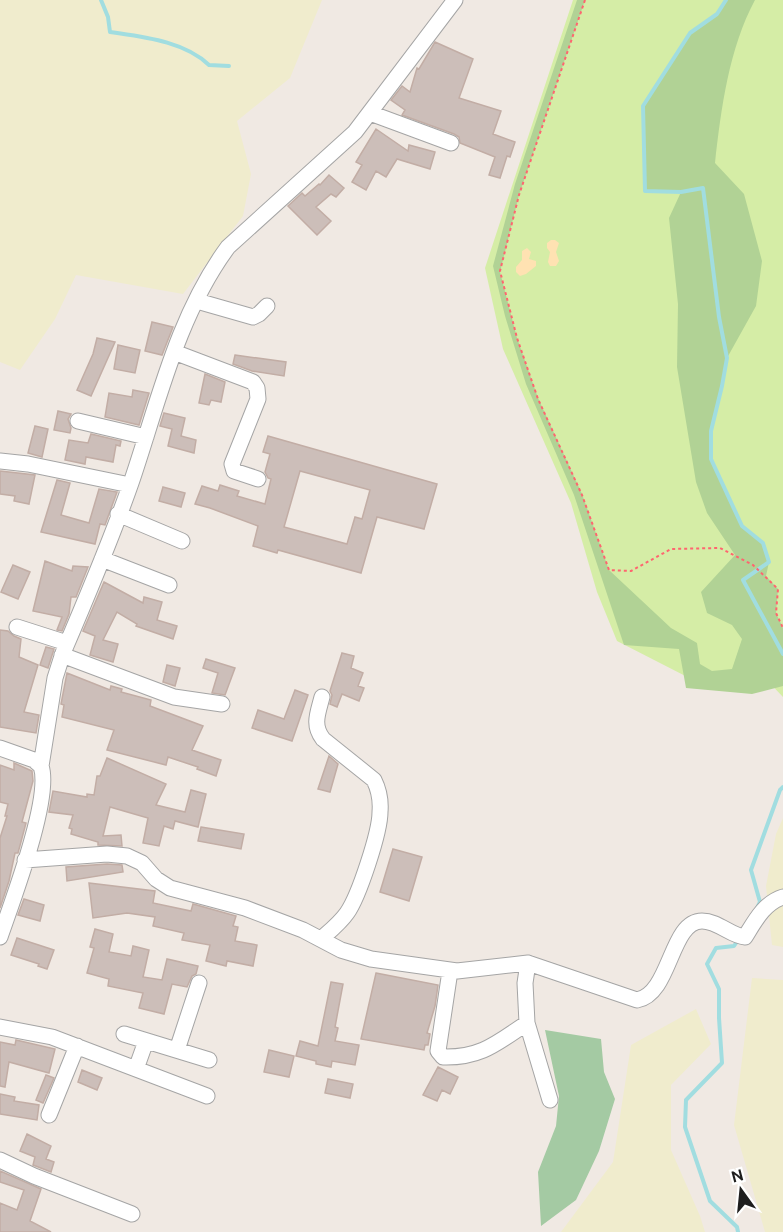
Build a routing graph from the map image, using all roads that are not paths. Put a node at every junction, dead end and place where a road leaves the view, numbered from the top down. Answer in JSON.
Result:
{"nodes":[{"id":1,"x":455,"y":0,"type":"edge"},
{"id":2,"x":370,"y":113,"type":"junction"},
{"id":3,"x":451,"y":143,"type":"dead end"},
{"id":4,"x":196,"y":300,"type":"junction"},
{"id":5,"x":267,"y":306,"type":"dead end"},
{"id":6,"x":174,"y":352,"type":"junction"},
{"id":7,"x":78,"y":421,"type":"dead end"},
{"id":8,"x":146,"y":437,"type":"junction"},
{"id":9,"x":0,"y":460,"type":"edge"},
{"id":10,"x":258,"y":479,"type":"dead end"},
{"id":11,"x":130,"y":485,"type":"junction"},
{"id":12,"x":118,"y":514,"type":"junction"},
{"id":13,"x":182,"y":541,"type":"dead end"},
{"id":14,"x":102,"y":559,"type":"junction"},
{"id":15,"x":169,"y":585,"type":"dead end"},
{"id":16,"x":17,"y":627,"type":"dead end"},
{"id":17,"x":65,"y":649,"type":"junction"},
{"id":18,"x":322,"y":697,"type":"dead end"},
{"id":19,"x":222,"y":704,"type":"dead end"},
{"id":20,"x":0,"y":748,"type":"edge"},
{"id":21,"x":41,"y":766,"type":"junction"},
{"id":22,"x":25,"y":860,"type":"junction"},
{"id":23,"x":783,"y":897,"type":"edge"},
{"id":24,"x":0,"y":937,"type":"edge"},
{"id":25,"x":321,"y":939,"type":"junction"},
{"id":26,"x":528,"y":963,"type":"junction"},
{"id":27,"x":450,"y":971,"type":"junction"},
{"id":28,"x":199,"y":983,"type":"dead end"},
{"id":29,"x":527,"y":1023,"type":"junction"},
{"id":30,"x":0,"y":1027,"type":"edge"},
{"id":31,"x":124,"y":1034,"type":"dead end"},
{"id":32,"x":146,"y":1041,"type":"junction"},
{"id":33,"x":77,"y":1046,"type":"junction"},
{"id":34,"x":177,"y":1050,"type":"junction"},
{"id":35,"x":209,"y":1060,"type":"dead end"},
{"id":36,"x":136,"y":1069,"type":"junction"},
{"id":37,"x":207,"y":1096,"type":"dead end"},
{"id":38,"x":550,"y":1100,"type":"dead end"},
{"id":39,"x":49,"y":1115,"type":"dead end"},
{"id":40,"x":0,"y":1160,"type":"edge"},
{"id":41,"x":132,"y":1214,"type":"dead end"}],
"edges":[{"from":1,"to":2,"type":"street"},
{"from":2,"to":3,"type":"street"},
{"from":2,"to":4,"type":"street"},
{"from":4,"to":5,"type":"street"},
{"from":4,"to":6,"type":"street"},
{"from":6,"to":8,"type":"street"},
{"from":6,"to":10,"type":"street"},
{"from":7,"to":8,"type":"street"},
{"from":8,"to":11,"type":"street"},
{"from":9,"to":11,"type":"street"},
{"from":11,"to":12,"type":"street"},
{"from":12,"to":13,"type":"street"},
{"from":12,"to":14,"type":"street"},
{"from":14,"to":15,"type":"street"},
{"from":14,"to":17,"type":"street"},
{"from":16,"to":17,"type":"street"},
{"from":17,"to":19,"type":"street"},
{"from":17,"to":21,"type":"street"},
{"from":18,"to":25,"type":"street"},
{"from":20,"to":21,"type":"street"},
{"from":21,"to":22,"type":"street"},
{"from":22,"to":24,"type":"street"},
{"from":22,"to":25,"type":"street"},
{"from":23,"to":26,"type":"street"},
{"from":25,"to":27,"type":"street"},
{"from":26,"to":27,"type":"street"},
{"from":26,"to":29,"type":"street"},
{"from":27,"to":29,"type":"street"},
{"from":28,"to":34,"type":"street"},
{"from":29,"to":38,"type":"street"},
{"from":30,"to":33,"type":"street"},
{"from":31,"to":32,"type":"street"},
{"from":32,"to":34,"type":"street"},
{"from":32,"to":36,"type":"street"},
{"from":33,"to":36,"type":"street"},
{"from":33,"to":39,"type":"street"},
{"from":34,"to":35,"type":"street"},
{"from":36,"to":37,"type":"street"},
{"from":40,"to":41,"type":"street"}]}
